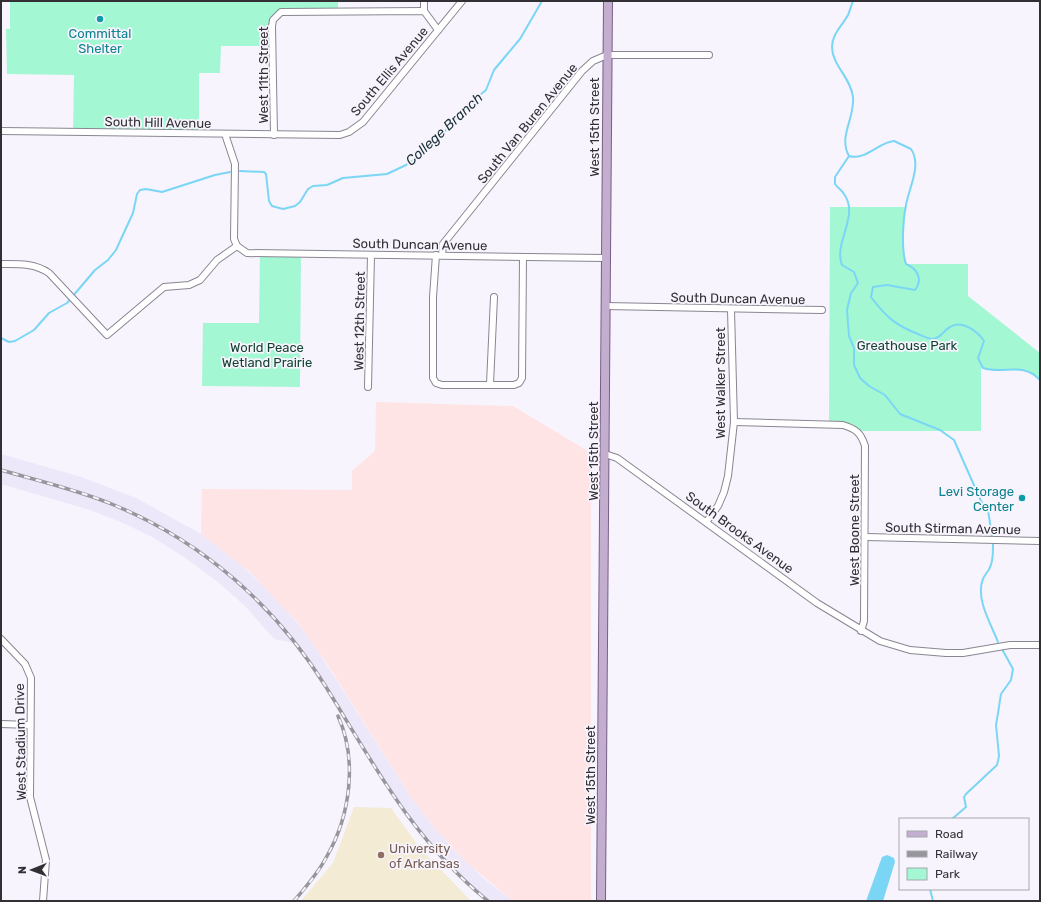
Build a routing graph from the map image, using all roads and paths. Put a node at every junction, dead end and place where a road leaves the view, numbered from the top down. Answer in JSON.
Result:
{"nodes":[{"id":1,"x":424,"y":1,"type":"edge"},
{"id":2,"x":462,"y":1,"type":"edge"},
{"id":3,"x":608,"y":1,"type":"edge"},
{"id":4,"x":424,"y":11,"type":"junction"},
{"id":5,"x":438,"y":30,"type":"junction"},
{"id":6,"x":607,"y":55,"type":"junction"},
{"id":7,"x":709,"y":55,"type":"dead end"},
{"id":8,"x":1,"y":130,"type":"edge"},
{"id":9,"x":225,"y":134,"type":"junction"},
{"id":10,"x":274,"y":135,"type":"junction"},
{"id":11,"x":237,"y":246,"type":"junction"},
{"id":12,"x":371,"y":255,"type":"junction"},
{"id":13,"x":439,"y":256,"type":"junction"},
{"id":14,"x":523,"y":257,"type":"junction"},
{"id":15,"x":605,"y":258,"type":"junction"},
{"id":16,"x":1,"y":264,"type":"edge"},
{"id":17,"x":494,"y":297,"type":"dead end"},
{"id":18,"x":605,"y":306,"type":"junction"},
{"id":19,"x":731,"y":310,"type":"junction"},
{"id":20,"x":822,"y":310,"type":"dead end"},
{"id":21,"x":490,"y":384,"type":"junction"},
{"id":22,"x":368,"y":387,"type":"dead end"},
{"id":23,"x":734,"y":422,"type":"junction"},
{"id":24,"x":605,"y":454,"type":"junction"},
{"id":25,"x":706,"y":522,"type":"junction"},
{"id":26,"x":866,"y":537,"type":"junction"},
{"id":27,"x":1040,"y":541,"type":"edge"},
{"id":28,"x":861,"y":630,"type":"junction"},
{"id":29,"x":1,"y":639,"type":"edge"},
{"id":30,"x":1040,"y":645,"type":"edge"},
{"id":31,"x":1,"y":724,"type":"edge"},
{"id":32,"x":30,"y":725,"type":"junction"},
{"id":33,"x":43,"y":901,"type":"edge"},
{"id":34,"x":601,"y":901,"type":"edge"}],
"edges":[{"from":1,"to":4,"type":"street"},
{"from":2,"to":5,"type":"street","name":"South Ellis Avenue"},
{"from":3,"to":6,"type":"main road","name":"West 15th Street"},
{"from":4,"to":5,"type":"street"},
{"from":4,"to":10,"type":"street","name":"West 11th Street"},
{"from":5,"to":10,"type":"street","name":"South Ellis Avenue"},
{"from":6,"to":7,"type":"street","name":"South Van Buren Avenue"},
{"from":6,"to":13,"type":"street","name":"South Van Buren Avenue"},
{"from":6,"to":15,"type":"main road","name":"West 15th Street"},
{"from":8,"to":9,"type":"street","name":"South Hill Avenue"},
{"from":9,"to":10,"type":"street","name":"South Ellis Avenue"},
{"from":9,"to":11,"type":"street","name":"South Hill Avenue"},
{"from":11,"to":12,"type":"street","name":"South Duncan Avenue"},
{"from":11,"to":16,"type":"street"},
{"from":12,"to":13,"type":"street","name":"South Duncan Avenue"},
{"from":12,"to":22,"type":"street","name":"West 12th Street"},
{"from":13,"to":14,"type":"street","name":"South Duncan Avenue"},
{"from":13,"to":21,"type":"street","name":"South Van Buren Avenue"},
{"from":14,"to":15,"type":"street","name":"South Duncan Avenue"},
{"from":14,"to":21,"type":"street"},
{"from":15,"to":18,"type":"main road","name":"West 15th Street"},
{"from":17,"to":21,"type":"street"},
{"from":18,"to":19,"type":"street","name":"South Duncan Avenue"},
{"from":18,"to":24,"type":"main road","name":"West 15th Street"},
{"from":19,"to":20,"type":"street","name":"South Duncan Avenue"},
{"from":19,"to":23,"type":"street","name":"West Walker Street"},
{"from":23,"to":25,"type":"street","name":"West Walker Street"},
{"from":23,"to":26,"type":"street","name":"West Boone Street"},
{"from":24,"to":25,"type":"street","name":"South Brooks Avenue"},
{"from":24,"to":34,"type":"main road","name":"West 15th Street"},
{"from":25,"to":28,"type":"street","name":"South Brooks Avenue"},
{"from":26,"to":27,"type":"street","name":"South Stirman Avenue"},
{"from":26,"to":28,"type":"street","name":"West Boone Street"},
{"from":28,"to":30,"type":"street","name":"South Brooks Avenue"},
{"from":29,"to":32,"type":"street","name":"West Stadium Drive"},
{"from":31,"to":32,"type":"street"},
{"from":32,"to":33,"type":"street","name":"West Stadium Drive"}]}
